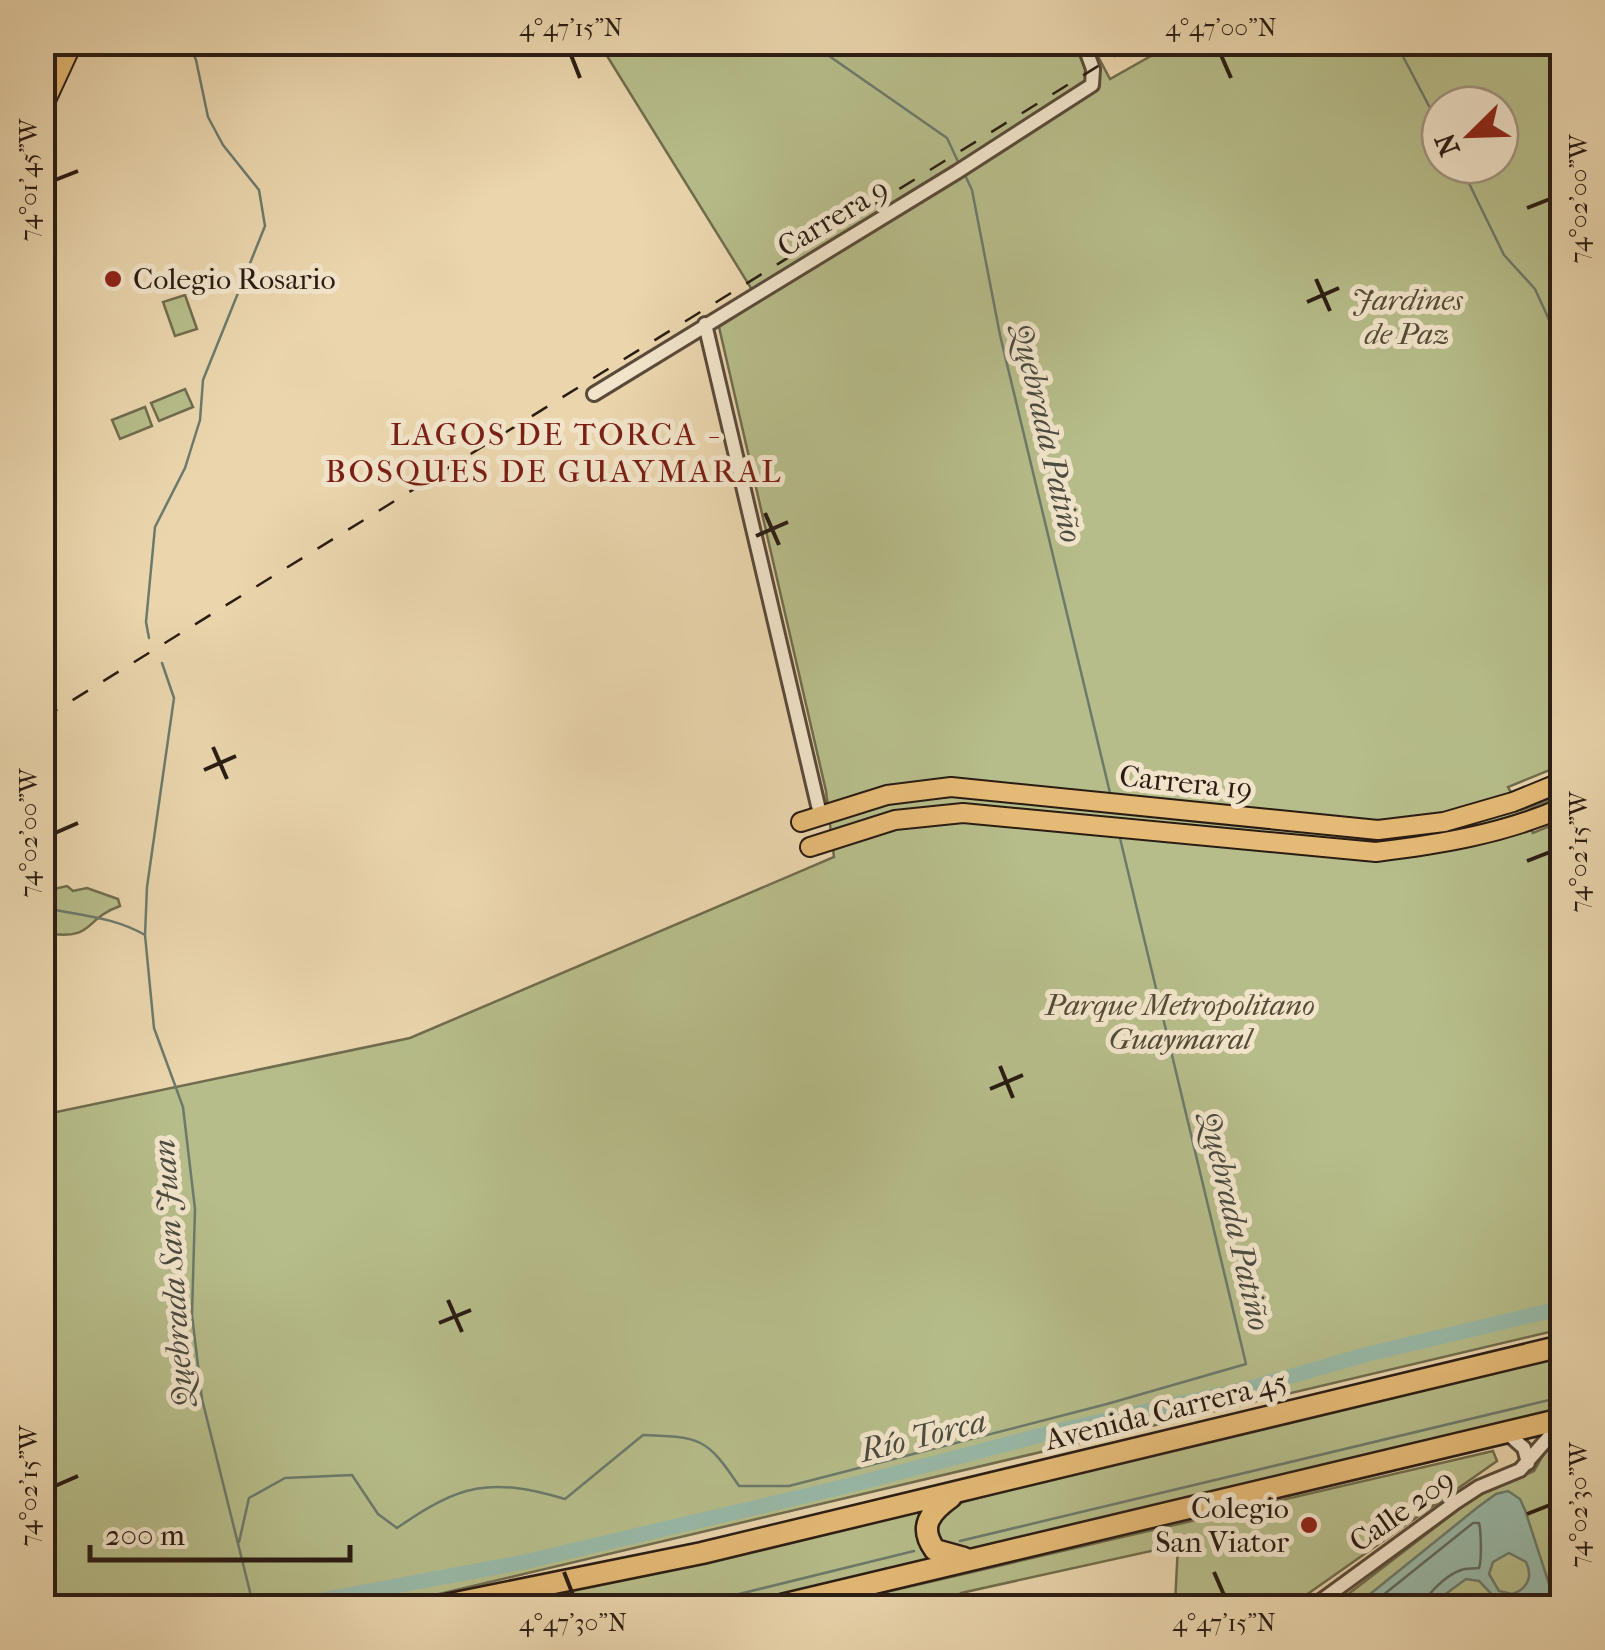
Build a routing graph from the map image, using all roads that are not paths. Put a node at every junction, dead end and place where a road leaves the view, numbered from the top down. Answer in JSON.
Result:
{"nodes":[{"id":1,"x":73,"y":42,"type":"edge"},
{"id":2,"x":1084,"y":42,"type":"edge"},
{"id":3,"x":42,"y":110,"type":"edge"},
{"id":4,"x":705,"y":324,"type":"junction"},
{"id":5,"x":594,"y":394,"type":"dead end"},
{"id":6,"x":1562,"y":782,"type":"edge"},
{"id":7,"x":1562,"y":808,"type":"edge"},
{"id":8,"x":809,"y":818,"type":"junction"},
{"id":9,"x":812,"y":846,"type":"joint"},
{"id":10,"x":1562,"y":1346,"type":"edge"},
{"id":11,"x":1562,"y":1420,"type":"edge"},
{"id":12,"x":1506,"y":1433,"type":"junction"},
{"id":13,"x":1528,"y":1464,"type":"junction"},
{"id":14,"x":956,"y":1492,"type":"junction"},
{"id":15,"x":974,"y":1559,"type":"junction"},
{"id":16,"x":430,"y":1608,"type":"edge"},
{"id":17,"x":769,"y":1608,"type":"edge"},
{"id":18,"x":1310,"y":1608,"type":"edge"}],
"edges":[{"from":1,"to":3,"type":"main road"},
{"from":2,"to":4,"type":"street","name":"Carrera 9"},
{"from":4,"to":5,"type":"street","name":"Carrera 9"},
{"from":4,"to":8,"type":"street"},
{"from":6,"to":8,"type":"main road","name":"Carrera 19"},
{"from":7,"to":9,"type":"main road","name":"Carrera 19"},
{"from":8,"to":9,"type":"street"},
{"from":10,"to":14,"type":"highway","name":"Avenida Carrera 45"},
{"from":11,"to":12,"type":"highway"},
{"from":11,"to":13,"type":"street","name":"Calle 209"},
{"from":12,"to":13,"type":"street"},
{"from":12,"to":15,"type":"highway"},
{"from":13,"to":18,"type":"street","name":"Calle 209"},
{"from":14,"to":15,"type":"highway"},
{"from":14,"to":16,"type":"highway","name":"Avenida Carrera 45"},
{"from":15,"to":17,"type":"highway"}]}
